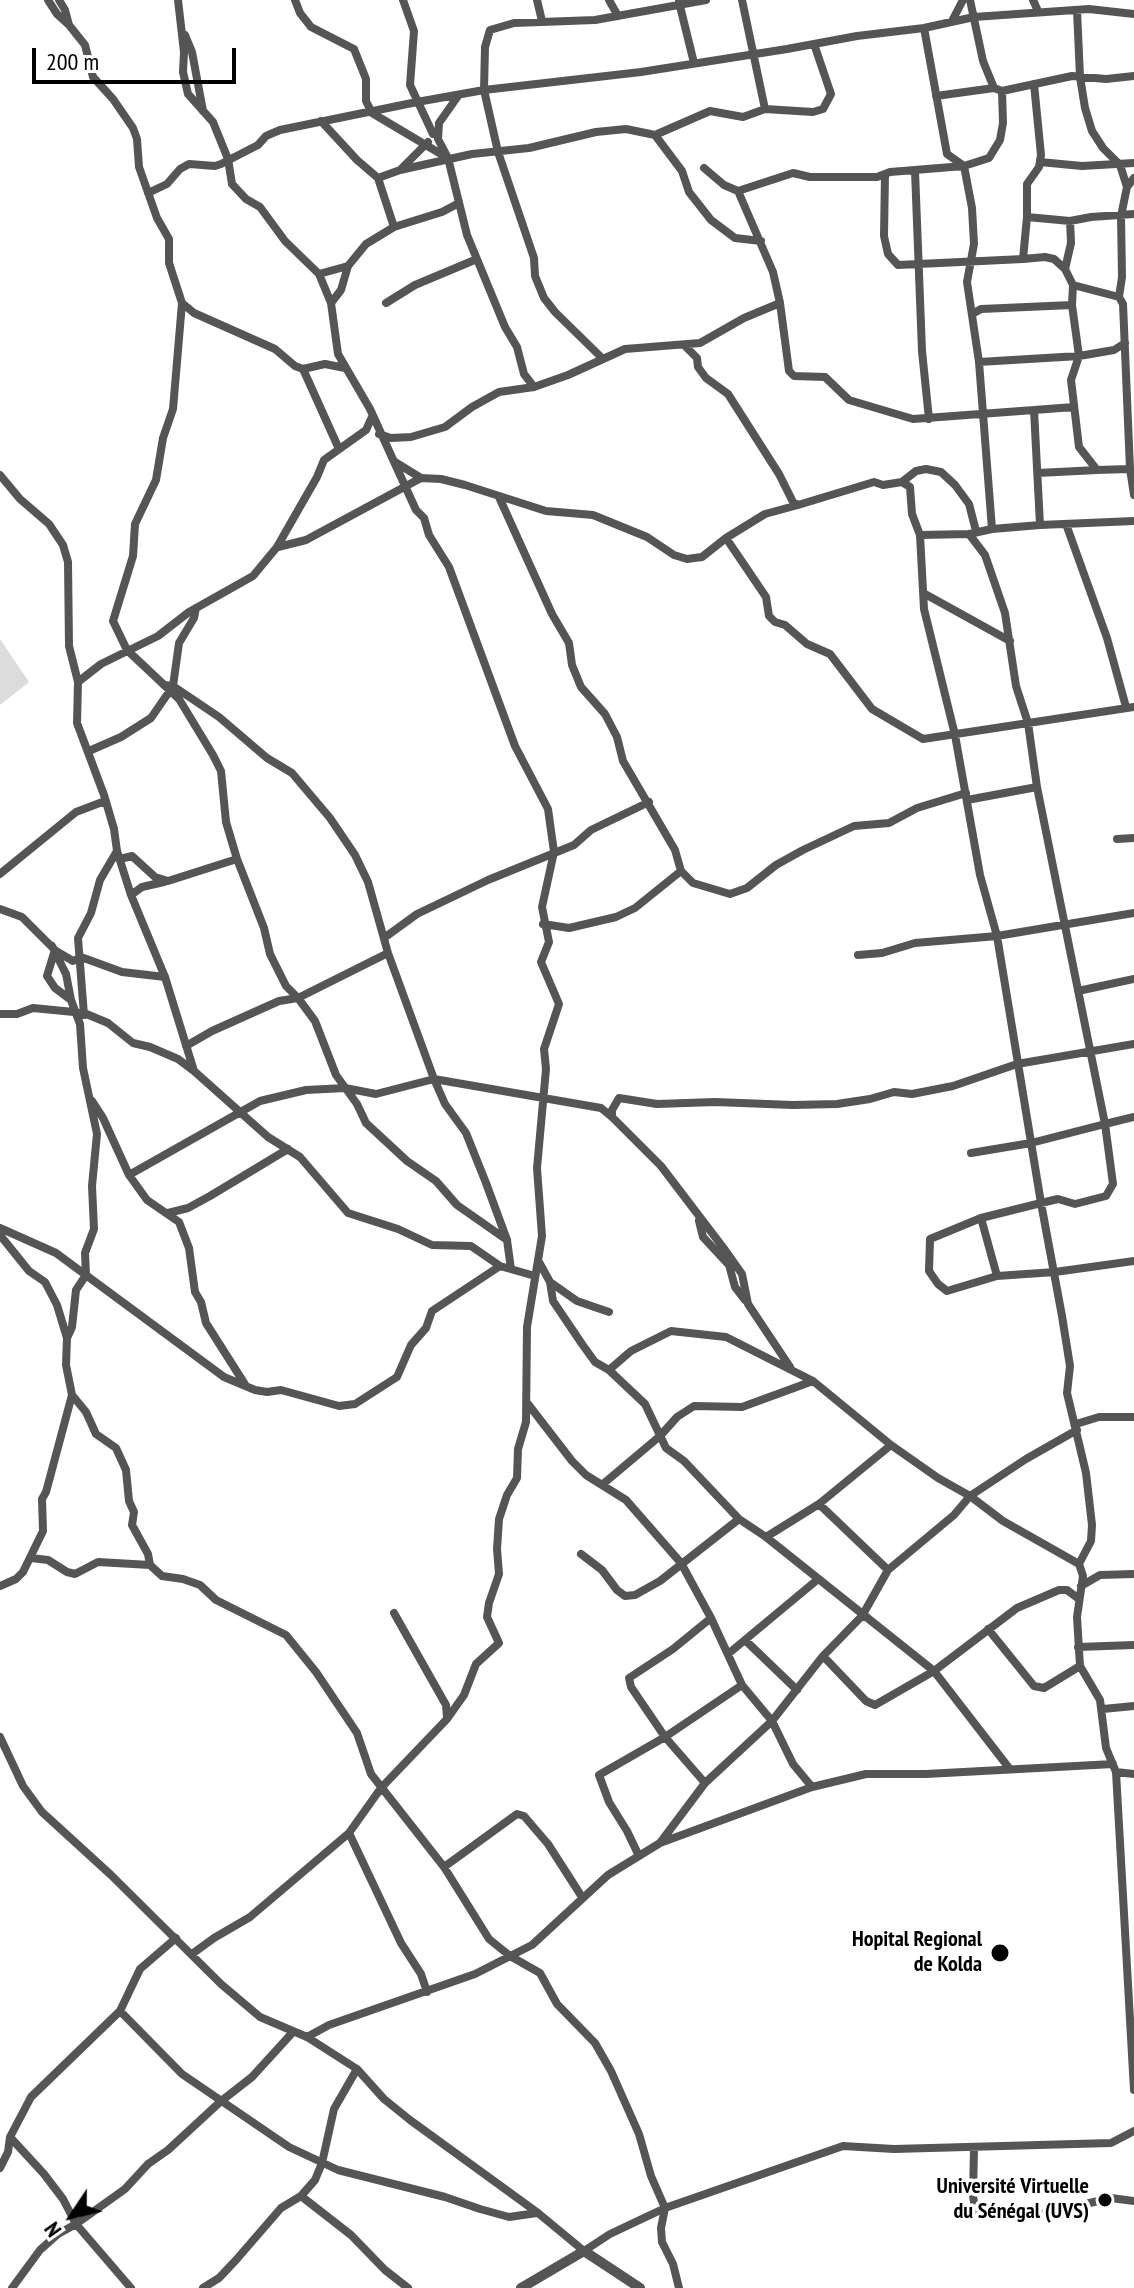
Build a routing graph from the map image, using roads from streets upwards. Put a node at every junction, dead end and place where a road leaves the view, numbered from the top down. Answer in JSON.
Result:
{"nodes":[{"id":1,"x":48,"y":0,"type":"edge"},
{"id":2,"x":59,"y":0,"type":"edge"},
{"id":3,"x":178,"y":0,"type":"edge"},
{"id":4,"x":295,"y":0,"type":"edge"},
{"id":5,"x":403,"y":0,"type":"edge"},
{"id":6,"x":537,"y":0,"type":"edge"},
{"id":7,"x":609,"y":0,"type":"edge"},
{"id":8,"x":706,"y":0,"type":"edge"},
{"id":9,"x":742,"y":0,"type":"edge"},
{"id":10,"x":963,"y":0,"type":"edge"},
{"id":11,"x":970,"y":0,"type":"edge"},
{"id":12,"x":1033,"y":0,"type":"edge"},
{"id":13,"x":679,"y":2,"type":"edge"},
{"id":14,"x":1077,"y":10,"type":"junction"},
{"id":15,"x":1038,"y":11,"type":"junction"},
{"id":16,"x":1134,"y":14,"type":"edge"},
{"id":17,"x":618,"y":16,"type":"junction"},
{"id":18,"x":974,"y":17,"type":"junction"},
{"id":19,"x":542,"y":21,"type":"junction"},
{"id":20,"x":952,"y":21,"type":"junction"},
{"id":21,"x":69,"y":25,"type":"junction"},
{"id":22,"x":924,"y":28,"type":"junction"},
{"id":23,"x":814,"y":44,"type":"junction"},
{"id":24,"x":752,"y":54,"type":"junction"},
{"id":25,"x":694,"y":63,"type":"junction"},
{"id":26,"x":1134,"y":76,"type":"edge"},
{"id":27,"x":1080,"y":77,"type":"junction"},
{"id":28,"x":1034,"y":84,"type":"junction"},
{"id":29,"x":484,"y":90,"type":"junction"},
{"id":30,"x":998,"y":90,"type":"junction"},
{"id":31,"x":458,"y":96,"type":"junction"},
{"id":32,"x":936,"y":96,"type":"junction"},
{"id":33,"x":417,"y":102,"type":"junction"},
{"id":34,"x":765,"y":109,"type":"junction"},
{"id":35,"x":372,"y":113,"type":"junction"},
{"id":36,"x":321,"y":121,"type":"junction"},
{"id":37,"x":439,"y":123,"type":"junction"},
{"id":38,"x":433,"y":134,"type":"junction"},
{"id":39,"x":655,"y":135,"type":"junction"},
{"id":40,"x":427,"y":144,"type":"junction"},
{"id":41,"x":498,"y":152,"type":"junction"},
{"id":42,"x":448,"y":158,"type":"junction"},
{"id":43,"x":228,"y":159,"type":"junction"},
{"id":44,"x":1040,"y":162,"type":"junction"},
{"id":45,"x":1134,"y":163,"type":"edge"},
{"id":46,"x":1120,"y":165,"type":"junction"},
{"id":47,"x":964,"y":166,"type":"junction"},
{"id":48,"x":704,"y":168,"type":"dead end"},
{"id":49,"x":400,"y":170,"type":"junction"},
{"id":50,"x":915,"y":171,"type":"junction"},
{"id":51,"x":885,"y":174,"type":"junction"},
{"id":52,"x":378,"y":178,"type":"junction"},
{"id":53,"x":1134,"y":178,"type":"edge"},
{"id":54,"x":1127,"y":187,"type":"junction"},
{"id":55,"x":738,"y":191,"type":"junction"},
{"id":56,"x":148,"y":193,"type":"junction"},
{"id":57,"x":459,"y":203,"type":"junction"},
{"id":58,"x":1134,"y":214,"type":"edge"},
{"id":59,"x":1121,"y":216,"type":"junction"},
{"id":60,"x":1027,"y":217,"type":"junction"},
{"id":61,"x":1070,"y":221,"type":"junction"},
{"id":62,"x":394,"y":227,"type":"junction"},
{"id":63,"x":761,"y":241,"type":"junction"},
{"id":64,"x":477,"y":259,"type":"junction"},
{"id":65,"x":1023,"y":259,"type":"junction"},
{"id":66,"x":970,"y":260,"type":"junction"},
{"id":67,"x":920,"y":265,"type":"junction"},
{"id":68,"x":348,"y":266,"type":"junction"},
{"id":69,"x":1065,"y":269,"type":"junction"},
{"id":70,"x":319,"y":274,"type":"junction"},
{"id":71,"x":1073,"y":285,"type":"junction"},
{"id":72,"x":1119,"y":297,"type":"junction"},
{"id":73,"x":182,"y":303,"type":"junction"},
{"id":74,"x":331,"y":303,"type":"junction"},
{"id":75,"x":386,"y":303,"type":"dead end"},
{"id":76,"x":780,"y":303,"type":"junction"},
{"id":77,"x":1072,"y":305,"type":"junction"},
{"id":78,"x":974,"y":313,"type":"junction"},
{"id":79,"x":1125,"y":343,"type":"junction"},
{"id":80,"x":685,"y":346,"type":"junction"},
{"id":81,"x":1079,"y":356,"type":"junction"},
{"id":82,"x":603,"y":359,"type":"junction"},
{"id":83,"x":979,"y":362,"type":"junction"},
{"id":84,"x":345,"y":368,"type":"junction"},
{"id":85,"x":303,"y":369,"type":"junction"},
{"id":86,"x":534,"y":387,"type":"junction"},
{"id":87,"x":1074,"y":407,"type":"junction"},
{"id":88,"x":1034,"y":410,"type":"junction"},
{"id":89,"x":982,"y":414,"type":"junction"},
{"id":90,"x":372,"y":417,"type":"junction"},
{"id":91,"x":929,"y":419,"type":"junction"},
{"id":92,"x":379,"y":434,"type":"junction"},
{"id":93,"x":339,"y":449,"type":"junction"},
{"id":94,"x":394,"y":461,"type":"junction"},
{"id":95,"x":1130,"y":469,"type":"junction"},
{"id":96,"x":1097,"y":470,"type":"junction"},
{"id":97,"x":1038,"y":473,"type":"junction"},
{"id":98,"x":0,"y":475,"type":"edge"},
{"id":99,"x":421,"y":478,"type":"junction"},
{"id":100,"x":902,"y":482,"type":"junction"},
{"id":101,"x":406,"y":489,"type":"junction"},
{"id":102,"x":1134,"y":495,"type":"edge"},
{"id":103,"x":499,"y":497,"type":"junction"},
{"id":104,"x":798,"y":505,"type":"junction"},
{"id":105,"x":1134,"y":521,"type":"edge"},
{"id":106,"x":1066,"y":524,"type":"junction"},
{"id":107,"x":1040,"y":525,"type":"junction"},
{"id":108,"x":992,"y":529,"type":"junction"},
{"id":109,"x":973,"y":532,"type":"junction"},
{"id":110,"x":920,"y":535,"type":"junction"},
{"id":111,"x":726,"y":538,"type":"junction"},
{"id":112,"x":277,"y":547,"type":"junction"},
{"id":113,"x":925,"y":594,"type":"junction"},
{"id":114,"x":196,"y":608,"type":"junction"},
{"id":115,"x":1011,"y":642,"type":"junction"},
{"id":116,"x":127,"y":650,"type":"junction"},
{"id":117,"x":78,"y":682,"type":"junction"},
{"id":118,"x":169,"y":687,"type":"junction"},
{"id":119,"x":1130,"y":707,"type":"edge"},
{"id":120,"x":1028,"y":723,"type":"junction"},
{"id":121,"x":955,"y":735,"type":"junction"},
{"id":122,"x":89,"y":751,"type":"junction"},
{"id":123,"x":1037,"y":787,"type":"junction"},
{"id":124,"x":966,"y":796,"type":"junction"},
{"id":125,"x":105,"y":801,"type":"junction"},
{"id":126,"x":649,"y":802,"type":"junction"},
{"id":127,"x":1134,"y":838,"type":"edge"},
{"id":128,"x":1117,"y":839,"type":"dead end"},
{"id":129,"x":554,"y":852,"type":"junction"},
{"id":130,"x":118,"y":855,"type":"junction"},
{"id":131,"x":237,"y":859,"type":"junction"},
{"id":132,"x":681,"y":871,"type":"junction"},
{"id":133,"x":0,"y":874,"type":"edge"},
{"id":134,"x":168,"y":881,"type":"junction"},
{"id":135,"x":131,"y":895,"type":"junction"},
{"id":136,"x":0,"y":909,"type":"edge"},
{"id":137,"x":1134,"y":913,"type":"edge"},
{"id":138,"x":543,"y":924,"type":"junction"},
{"id":139,"x":1064,"y":925,"type":"junction"},
{"id":140,"x":997,"y":936,"type":"junction"},
{"id":141,"x":384,"y":938,"type":"junction"},
{"id":142,"x":53,"y":949,"type":"junction"},
{"id":143,"x":388,"y":953,"type":"junction"},
{"id":144,"x":858,"y":955,"type":"dead end"},
{"id":145,"x":81,"y":957,"type":"junction"},
{"id":146,"x":165,"y":977,"type":"junction"},
{"id":147,"x":1134,"y":979,"type":"edge"},
{"id":148,"x":1078,"y":991,"type":"junction"},
{"id":149,"x":298,"y":998,"type":"junction"},
{"id":150,"x":71,"y":1000,"type":"junction"},
{"id":151,"x":79,"y":1012,"type":"junction"},
{"id":152,"x":0,"y":1014,"type":"edge"},
{"id":153,"x":1134,"y":1044,"type":"edge"},
{"id":154,"x":186,"y":1046,"type":"junction"},
{"id":155,"x":1089,"y":1052,"type":"junction"},
{"id":156,"x":1017,"y":1064,"type":"junction"},
{"id":157,"x":194,"y":1071,"type":"junction"},
{"id":158,"x":434,"y":1079,"type":"junction"},
{"id":159,"x":345,"y":1088,"type":"junction"},
{"id":160,"x":543,"y":1097,"type":"junction"},
{"id":161,"x":90,"y":1099,"type":"junction"},
{"id":162,"x":240,"y":1111,"type":"junction"},
{"id":163,"x":612,"y":1117,"type":"junction"},
{"id":164,"x":1134,"y":1117,"type":"edge"},
{"id":165,"x":1105,"y":1124,"type":"junction"},
{"id":166,"x":1031,"y":1143,"type":"junction"},
{"id":167,"x":288,"y":1149,"type":"junction"},
{"id":168,"x":971,"y":1153,"type":"dead end"},
{"id":169,"x":129,"y":1175,"type":"junction"},
{"id":170,"x":1041,"y":1203,"type":"junction"},
{"id":171,"x":168,"y":1213,"type":"junction"},
{"id":172,"x":981,"y":1218,"type":"junction"},
{"id":173,"x":0,"y":1228,"type":"edge"},
{"id":174,"x":0,"y":1235,"type":"edge"},
{"id":175,"x":507,"y":1240,"type":"junction"},
{"id":176,"x":1134,"y":1261,"type":"edge"},
{"id":177,"x":538,"y":1262,"type":"junction"},
{"id":178,"x":500,"y":1266,"type":"junction"},
{"id":179,"x":511,"y":1269,"type":"junction"},
{"id":180,"x":1055,"y":1272,"type":"junction"},
{"id":181,"x":86,"y":1275,"type":"junction"},
{"id":182,"x":535,"y":1276,"type":"junction"},
{"id":183,"x":997,"y":1276,"type":"junction"},
{"id":184,"x":550,"y":1282,"type":"junction"},
{"id":185,"x":609,"y":1312,"type":"dead end"},
{"id":186,"x":67,"y":1338,"type":"junction"},
{"id":187,"x":790,"y":1368,"type":"junction"},
{"id":188,"x":609,"y":1370,"type":"junction"},
{"id":189,"x":813,"y":1381,"type":"junction"},
{"id":190,"x":246,"y":1386,"type":"junction"},
{"id":191,"x":72,"y":1395,"type":"junction"},
{"id":192,"x":527,"y":1403,"type":"junction"},
{"id":193,"x":1134,"y":1417,"type":"edge"},
{"id":194,"x":1076,"y":1427,"type":"junction"},
{"id":195,"x":660,"y":1436,"type":"junction"},
{"id":196,"x":891,"y":1445,"type":"junction"},
{"id":197,"x":603,"y":1484,"type":"junction"},
{"id":198,"x":970,"y":1496,"type":"junction"},
{"id":199,"x":819,"y":1504,"type":"junction"},
{"id":200,"x":739,"y":1519,"type":"junction"},
{"id":201,"x":766,"y":1537,"type":"junction"},
{"id":202,"x":581,"y":1554,"type":"dead end"},
{"id":203,"x":31,"y":1558,"type":"junction"},
{"id":204,"x":681,"y":1563,"type":"junction"},
{"id":205,"x":1079,"y":1564,"type":"junction"},
{"id":206,"x":150,"y":1565,"type":"junction"},
{"id":207,"x":888,"y":1570,"type":"junction"},
{"id":208,"x":1134,"y":1574,"type":"edge"},
{"id":209,"x":817,"y":1580,"type":"junction"},
{"id":210,"x":0,"y":1586,"type":"edge"},
{"id":211,"x":1081,"y":1586,"type":"junction"},
{"id":212,"x":1079,"y":1599,"type":"junction"},
{"id":213,"x":394,"y":1613,"type":"dead end"},
{"id":214,"x":862,"y":1616,"type":"junction"},
{"id":215,"x":711,"y":1618,"type":"junction"},
{"id":216,"x":988,"y":1629,"type":"junction"},
{"id":217,"x":745,"y":1640,"type":"junction"},
{"id":218,"x":1134,"y":1645,"type":"edge"},
{"id":219,"x":1078,"y":1647,"type":"junction"},
{"id":220,"x":728,"y":1654,"type":"junction"},
{"id":221,"x":823,"y":1656,"type":"junction"},
{"id":222,"x":1080,"y":1666,"type":"junction"},
{"id":223,"x":934,"y":1671,"type":"junction"},
{"id":224,"x":742,"y":1685,"type":"junction"},
{"id":225,"x":797,"y":1690,"type":"junction"},
{"id":226,"x":1134,"y":1706,"type":"edge"},
{"id":227,"x":1103,"y":1709,"type":"junction"},
{"id":228,"x":447,"y":1719,"type":"junction"},
{"id":229,"x":772,"y":1721,"type":"junction"},
{"id":230,"x":0,"y":1737,"type":"edge"},
{"id":231,"x":665,"y":1737,"type":"junction"},
{"id":232,"x":1009,"y":1768,"type":"junction"},
{"id":233,"x":1115,"y":1768,"type":"junction"},
{"id":234,"x":1134,"y":1774,"type":"edge"},
{"id":235,"x":705,"y":1783,"type":"junction"},
{"id":236,"x":812,"y":1787,"type":"junction"},
{"id":237,"x":381,"y":1788,"type":"junction"},
{"id":238,"x":349,"y":1833,"type":"junction"},
{"id":239,"x":660,"y":1843,"type":"junction"},
{"id":240,"x":639,"y":1856,"type":"junction"},
{"id":241,"x":444,"y":1867,"type":"junction"},
{"id":242,"x":582,"y":1897,"type":"junction"},
{"id":243,"x":176,"y":1938,"type":"junction"},
{"id":244,"x":192,"y":1954,"type":"junction"},
{"id":245,"x":510,"y":1956,"type":"junction"},
{"id":246,"x":427,"y":1992,"type":"junction"},
{"id":247,"x":120,"y":2011,"type":"junction"},
{"id":248,"x":1131,"y":2021,"type":"edge"},
{"id":249,"x":293,"y":2032,"type":"junction"},
{"id":250,"x":307,"y":2037,"type":"junction"},
{"id":251,"x":357,"y":2069,"type":"junction"},
{"id":252,"x":1134,"y":2090,"type":"edge"},
{"id":253,"x":220,"y":2102,"type":"junction"},
{"id":254,"x":1134,"y":2131,"type":"edge"},
{"id":255,"x":10,"y":2137,"type":"junction"},
{"id":256,"x":974,"y":2148,"type":"junction"},
{"id":257,"x":322,"y":2163,"type":"junction"},
{"id":258,"x":0,"y":2168,"type":"edge"},
{"id":259,"x":301,"y":2196,"type":"junction"},
{"id":260,"x":1134,"y":2201,"type":"edge"},
{"id":261,"x":665,"y":2208,"type":"junction"},
{"id":262,"x":538,"y":2213,"type":"junction"},
{"id":263,"x":76,"y":2224,"type":"junction"},
{"id":264,"x":584,"y":2251,"type":"junction"},
{"id":265,"x":19,"y":2278,"type":"junction"},
{"id":266,"x":5,"y":2288,"type":"edge"},
{"id":267,"x":12,"y":2288,"type":"edge"},
{"id":268,"x":131,"y":2288,"type":"edge"},
{"id":269,"x":203,"y":2288,"type":"edge"},
{"id":270,"x":408,"y":2288,"type":"edge"},
{"id":271,"x":521,"y":2288,"type":"edge"},
{"id":272,"x":640,"y":2288,"type":"edge"},
{"id":273,"x":679,"y":2288,"type":"edge"}],
"edges":[{"from":1,"to":21,"type":"street"},
{"from":2,"to":21,"type":"street"},
{"from":3,"to":43,"type":"street"},
{"from":4,"to":35,"type":"street"},
{"from":5,"to":33,"type":"street"},
{"from":6,"to":19,"type":"street"},
{"from":7,"to":17,"type":"street"},
{"from":8,"to":13,"type":"street"},
{"from":9,"to":24,"type":"street"},
{"from":10,"to":20,"type":"street"},
{"from":11,"to":18,"type":"street"},
{"from":12,"to":15,"type":"street"},
{"from":13,"to":17,"type":"street"},
{"from":13,"to":25,"type":"street"},
{"from":14,"to":15,"type":"street"},
{"from":14,"to":16,"type":"street"},
{"from":14,"to":27,"type":"street"},
{"from":15,"to":18,"type":"street"},
{"from":17,"to":19,"type":"street"},
{"from":18,"to":20,"type":"street"},
{"from":18,"to":30,"type":"street"},
{"from":19,"to":29,"type":"street"},
{"from":20,"to":22,"type":"street"},
{"from":21,"to":56,"type":"street"},
{"from":22,"to":23,"type":"street"},
{"from":22,"to":32,"type":"street"},
{"from":23,"to":24,"type":"street"},
{"from":23,"to":34,"type":"street"},
{"from":24,"to":25,"type":"street"},
{"from":24,"to":34,"type":"street"},
{"from":25,"to":29,"type":"street"},
{"from":26,"to":27,"type":"street"},
{"from":27,"to":28,"type":"street"},
{"from":27,"to":46,"type":"street"},
{"from":28,"to":30,"type":"street"},
{"from":28,"to":44,"type":"street"},
{"from":29,"to":31,"type":"street"},
{"from":29,"to":41,"type":"street"},
{"from":30,"to":32,"type":"street"},
{"from":30,"to":47,"type":"street"},
{"from":31,"to":33,"type":"street"},
{"from":31,"to":37,"type":"street"},
{"from":32,"to":47,"type":"street"},
{"from":33,"to":35,"type":"street"},
{"from":33,"to":38,"type":"street"},
{"from":34,"to":39,"type":"street"},
{"from":35,"to":36,"type":"street"},
{"from":35,"to":40,"type":"street"},
{"from":36,"to":43,"type":"street"},
{"from":36,"to":52,"type":"street"},
{"from":37,"to":38,"type":"street"},
{"from":37,"to":42,"type":"street"},
{"from":38,"to":40,"type":"street"},
{"from":39,"to":41,"type":"street"},
{"from":39,"to":63,"type":"street"},
{"from":40,"to":42,"type":"street"},
{"from":40,"to":49,"type":"street"},
{"from":41,"to":42,"type":"street"},
{"from":41,"to":82,"type":"street"},
{"from":42,"to":49,"type":"street"},
{"from":42,"to":57,"type":"street"},
{"from":43,"to":56,"type":"street"},
{"from":43,"to":70,"type":"street"},
{"from":44,"to":46,"type":"street"},
{"from":44,"to":60,"type":"street"},
{"from":45,"to":46,"type":"street"},
{"from":46,"to":54,"type":"street"},
{"from":47,"to":50,"type":"street"},
{"from":47,"to":66,"type":"street"},
{"from":48,"to":55,"type":"street"},
{"from":49,"to":52,"type":"street"},
{"from":50,"to":51,"type":"street"},
{"from":50,"to":67,"type":"street"},
{"from":51,"to":55,"type":"street"},
{"from":51,"to":67,"type":"street"},
{"from":52,"to":62,"type":"street"},
{"from":53,"to":54,"type":"street"},
{"from":54,"to":59,"type":"street"},
{"from":55,"to":63,"type":"street"},
{"from":56,"to":73,"type":"street"},
{"from":57,"to":62,"type":"street"},
{"from":57,"to":64,"type":"street"},
{"from":58,"to":59,"type":"street"},
{"from":59,"to":61,"type":"street"},
{"from":59,"to":72,"type":"street"},
{"from":60,"to":61,"type":"street"},
{"from":60,"to":65,"type":"street"},
{"from":61,"to":69,"type":"street"},
{"from":62,"to":68,"type":"street"},
{"from":63,"to":76,"type":"street"},
{"from":64,"to":75,"type":"street"},
{"from":64,"to":86,"type":"street"},
{"from":65,"to":66,"type":"street"},
{"from":65,"to":69,"type":"street"},
{"from":66,"to":67,"type":"street"},
{"from":66,"to":78,"type":"street"},
{"from":67,"to":91,"type":"street"},
{"from":68,"to":70,"type":"street"},
{"from":68,"to":74,"type":"street"},
{"from":69,"to":71,"type":"street"},
{"from":70,"to":74,"type":"street"},
{"from":71,"to":72,"type":"street"},
{"from":71,"to":77,"type":"street"},
{"from":72,"to":79,"type":"street"},
{"from":73,"to":85,"type":"street"},
{"from":73,"to":116,"type":"street"},
{"from":74,"to":84,"type":"street"},
{"from":76,"to":80,"type":"street"},
{"from":76,"to":91,"type":"street"},
{"from":77,"to":78,"type":"street"},
{"from":77,"to":81,"type":"street"},
{"from":78,"to":83,"type":"street"},
{"from":79,"to":81,"type":"street"},
{"from":79,"to":95,"type":"street"},
{"from":80,"to":82,"type":"street"},
{"from":80,"to":104,"type":"street"},
{"from":81,"to":83,"type":"street"},
{"from":81,"to":87,"type":"street"},
{"from":82,"to":86,"type":"street"},
{"from":83,"to":89,"type":"street"},
{"from":84,"to":85,"type":"street"},
{"from":84,"to":90,"type":"street"},
{"from":85,"to":93,"type":"street"},
{"from":86,"to":92,"type":"street"},
{"from":87,"to":88,"type":"street"},
{"from":87,"to":96,"type":"street"},
{"from":88,"to":89,"type":"street"},
{"from":88,"to":97,"type":"street"},
{"from":89,"to":91,"type":"street"},
{"from":89,"to":108,"type":"street"},
{"from":90,"to":92,"type":"street"},
{"from":90,"to":93,"type":"street"},
{"from":92,"to":94,"type":"street"},
{"from":93,"to":112,"type":"street"},
{"from":94,"to":99,"type":"street"},
{"from":94,"to":101,"type":"street"},
{"from":95,"to":96,"type":"street"},
{"from":95,"to":102,"type":"street"},
{"from":96,"to":97,"type":"street"},
{"from":97,"to":107,"type":"street"},
{"from":98,"to":117,"type":"street"},
{"from":99,"to":101,"type":"street"},
{"from":99,"to":103,"type":"street"},
{"from":100,"to":104,"type":"street"},
{"from":100,"to":109,"type":"street"},
{"from":100,"to":110,"type":"street"},
{"from":101,"to":112,"type":"street"},
{"from":101,"to":129,"type":"street"},
{"from":103,"to":111,"type":"street"},
{"from":103,"to":126,"type":"street"},
{"from":104,"to":111,"type":"street"},
{"from":105,"to":106,"type":"street"},
{"from":106,"to":107,"type":"street"},
{"from":106,"to":119,"type":"street"},
{"from":107,"to":108,"type":"street"},
{"from":108,"to":109,"type":"street"},
{"from":109,"to":110,"type":"street"},
{"from":109,"to":115,"type":"street"},
{"from":110,"to":113,"type":"street"},
{"from":111,"to":121,"type":"street"},
{"from":112,"to":114,"type":"street"},
{"from":113,"to":115,"type":"street"},
{"from":113,"to":121,"type":"street"},
{"from":114,"to":116,"type":"street"},
{"from":114,"to":118,"type":"street"},
{"from":115,"to":120,"type":"street"},
{"from":116,"to":117,"type":"street"},
{"from":116,"to":118,"type":"street"},
{"from":117,"to":122,"type":"street"},
{"from":118,"to":122,"type":"street"},
{"from":118,"to":131,"type":"street"},
{"from":118,"to":141,"type":"street"},
{"from":119,"to":120,"type":"street"},
{"from":120,"to":121,"type":"street"},
{"from":120,"to":123,"type":"street"},
{"from":121,"to":124,"type":"street"},
{"from":122,"to":125,"type":"street"},
{"from":123,"to":124,"type":"street"},
{"from":123,"to":139,"type":"street"},
{"from":124,"to":132,"type":"street"},
{"from":124,"to":140,"type":"street"},
{"from":125,"to":130,"type":"street"},
{"from":125,"to":133,"type":"street"},
{"from":126,"to":129,"type":"street"},
{"from":126,"to":132,"type":"street"},
{"from":127,"to":128,"type":"street"},
{"from":129,"to":138,"type":"street"},
{"from":129,"to":141,"type":"street"},
{"from":130,"to":134,"type":"street"},
{"from":130,"to":135,"type":"street"},
{"from":130,"to":145,"type":"street"},
{"from":131,"to":134,"type":"street"},
{"from":131,"to":149,"type":"street"},
{"from":132,"to":138,"type":"street"},
{"from":134,"to":135,"type":"street"},
{"from":135,"to":146,"type":"street"},
{"from":136,"to":142,"type":"street"},
{"from":137,"to":139,"type":"street"},
{"from":138,"to":160,"type":"street"},
{"from":139,"to":140,"type":"street"},
{"from":139,"to":148,"type":"street"},
{"from":140,"to":144,"type":"street"},
{"from":140,"to":156,"type":"street"},
{"from":141,"to":143,"type":"street"},
{"from":142,"to":145,"type":"street"},
{"from":142,"to":150,"type":"street"},
{"from":142,"to":150,"type":"street"},
{"from":143,"to":149,"type":"street"},
{"from":143,"to":158,"type":"street"},
{"from":145,"to":146,"type":"street"},
{"from":145,"to":151,"type":"street"},
{"from":146,"to":154,"type":"street"},
{"from":147,"to":148,"type":"street"},
{"from":148,"to":155,"type":"street"},
{"from":149,"to":154,"type":"street"},
{"from":149,"to":159,"type":"street"},
{"from":150,"to":151,"type":"street"},
{"from":151,"to":152,"type":"street"},
{"from":151,"to":157,"type":"street"},
{"from":151,"to":161,"type":"street"},
{"from":153,"to":155,"type":"street"},
{"from":154,"to":157,"type":"street"},
{"from":155,"to":156,"type":"street"},
{"from":155,"to":165,"type":"street"},
{"from":156,"to":163,"type":"street"},
{"from":156,"to":166,"type":"street"},
{"from":157,"to":162,"type":"street"},
{"from":158,"to":159,"type":"street"},
{"from":158,"to":160,"type":"street"},
{"from":158,"to":175,"type":"street"},
{"from":159,"to":162,"type":"street"},
{"from":159,"to":175,"type":"street"},
{"from":160,"to":163,"type":"street"},
{"from":160,"to":177,"type":"street"},
{"from":161,"to":169,"type":"street"},
{"from":161,"to":181,"type":"street"},
{"from":162,"to":167,"type":"street"},
{"from":162,"to":169,"type":"street"},
{"from":163,"to":187,"type":"street"},
{"from":164,"to":165,"type":"street"},
{"from":165,"to":166,"type":"street"},
{"from":165,"to":170,"type":"street"},
{"from":166,"to":168,"type":"street"},
{"from":166,"to":170,"type":"street"},
{"from":167,"to":171,"type":"street"},
{"from":167,"to":178,"type":"street"},
{"from":169,"to":171,"type":"street"},
{"from":170,"to":172,"type":"street"},
{"from":170,"to":180,"type":"street"},
{"from":171,"to":190,"type":"street"},
{"from":172,"to":183,"type":"street"},
{"from":172,"to":183,"type":"street"},
{"from":173,"to":181,"type":"street"},
{"from":174,"to":186,"type":"street"},
{"from":175,"to":179,"type":"street"},
{"from":176,"to":180,"type":"street"},
{"from":177,"to":182,"type":"street"},
{"from":177,"to":184,"type":"street"},
{"from":178,"to":179,"type":"street"},
{"from":178,"to":190,"type":"street"},
{"from":179,"to":182,"type":"street"},
{"from":180,"to":183,"type":"street"},
{"from":180,"to":194,"type":"street"},
{"from":181,"to":186,"type":"street"},
{"from":181,"to":190,"type":"street"},
{"from":182,"to":192,"type":"street"},
{"from":184,"to":185,"type":"street"},
{"from":184,"to":188,"type":"street"},
{"from":186,"to":191,"type":"street"},
{"from":187,"to":188,"type":"street"},
{"from":187,"to":189,"type":"street"},
{"from":188,"to":195,"type":"street"},
{"from":189,"to":195,"type":"street"},
{"from":189,"to":196,"type":"street"},
{"from":191,"to":203,"type":"street"},
{"from":191,"to":206,"type":"street"},
{"from":192,"to":197,"type":"street"},
{"from":192,"to":228,"type":"street"},
{"from":193,"to":194,"type":"street"},
{"from":194,"to":198,"type":"street"},
{"from":194,"to":205,"type":"street"},
{"from":195,"to":197,"type":"street"},
{"from":195,"to":200,"type":"street"},
{"from":196,"to":198,"type":"street"},
{"from":196,"to":199,"type":"street"},
{"from":197,"to":204,"type":"street"},
{"from":198,"to":205,"type":"street"},
{"from":198,"to":207,"type":"street"},
{"from":199,"to":201,"type":"street"},
{"from":199,"to":207,"type":"street"},
{"from":200,"to":201,"type":"street"},
{"from":200,"to":204,"type":"street"},
{"from":201,"to":209,"type":"street"},
{"from":202,"to":204,"type":"street"},
{"from":203,"to":206,"type":"street"},
{"from":203,"to":210,"type":"street"},
{"from":204,"to":215,"type":"street"},
{"from":205,"to":211,"type":"street"},
{"from":206,"to":237,"type":"street"},
{"from":207,"to":214,"type":"street"},
{"from":208,"to":211,"type":"street"},
{"from":209,"to":214,"type":"street"},
{"from":209,"to":217,"type":"street"},
{"from":211,"to":212,"type":"street"},
{"from":212,"to":216,"type":"street"},
{"from":212,"to":219,"type":"street"},
{"from":213,"to":228,"type":"street"},
{"from":214,"to":221,"type":"street"},
{"from":214,"to":223,"type":"street"},
{"from":215,"to":220,"type":"street"},
{"from":215,"to":231,"type":"street"},
{"from":216,"to":222,"type":"street"},
{"from":216,"to":223,"type":"street"},
{"from":217,"to":220,"type":"street"},
{"from":217,"to":225,"type":"street"},
{"from":218,"to":219,"type":"street"},
{"from":219,"to":222,"type":"street"},
{"from":220,"to":224,"type":"street"},
{"from":221,"to":223,"type":"street"},
{"from":221,"to":225,"type":"street"},
{"from":222,"to":227,"type":"street"},
{"from":223,"to":232,"type":"street"},
{"from":224,"to":229,"type":"street"},
{"from":224,"to":231,"type":"street"},
{"from":225,"to":229,"type":"street"},
{"from":226,"to":227,"type":"street"},
{"from":227,"to":233,"type":"street"},
{"from":228,"to":237,"type":"street"},
{"from":229,"to":235,"type":"street"},
{"from":229,"to":236,"type":"street"},
{"from":230,"to":243,"type":"street"},
{"from":231,"to":235,"type":"street"},
{"from":231,"to":240,"type":"street"},
{"from":232,"to":233,"type":"street"},
{"from":232,"to":236,"type":"street"},
{"from":233,"to":234,"type":"street"},
{"from":233,"to":248,"type":"street"},
{"from":235,"to":239,"type":"street"},
{"from":236,"to":239,"type":"street"},
{"from":237,"to":238,"type":"street"},
{"from":237,"to":241,"type":"street"},
{"from":238,"to":244,"type":"street"},
{"from":238,"to":246,"type":"street"},
{"from":239,"to":240,"type":"street"},
{"from":240,"to":242,"type":"street"},
{"from":241,"to":242,"type":"street"},
{"from":241,"to":245,"type":"street"},
{"from":242,"to":245,"type":"street"},
{"from":243,"to":244,"type":"street"},
{"from":243,"to":247,"type":"street"},
{"from":244,"to":249,"type":"street"},
{"from":245,"to":246,"type":"street"},
{"from":245,"to":261,"type":"street"},
{"from":246,"to":250,"type":"street"},
{"from":247,"to":253,"type":"street"},
{"from":247,"to":255,"type":"street"},
{"from":248,"to":252,"type":"street"},
{"from":249,"to":250,"type":"street"},
{"from":249,"to":253,"type":"street"},
{"from":250,"to":251,"type":"street"},
{"from":251,"to":257,"type":"street"},
{"from":251,"to":262,"type":"street"},
{"from":253,"to":257,"type":"street"},
{"from":253,"to":263,"type":"street"},
{"from":254,"to":256,"type":"street"},
{"from":255,"to":258,"type":"street"},
{"from":255,"to":263,"type":"street"},
{"from":256,"to":260,"type":"street"},
{"from":256,"to":261,"type":"street"},
{"from":257,"to":259,"type":"street"},
{"from":257,"to":262,"type":"street"},
{"from":259,"to":269,"type":"street"},
{"from":259,"to":270,"type":"street"},
{"from":261,"to":264,"type":"street"},
{"from":261,"to":273,"type":"street"},
{"from":262,"to":264,"type":"street"},
{"from":263,"to":265,"type":"street"},
{"from":263,"to":268,"type":"street"},
{"from":264,"to":271,"type":"street"},
{"from":264,"to":272,"type":"street"},
{"from":265,"to":266,"type":"street"},
{"from":265,"to":267,"type":"street"}]}
